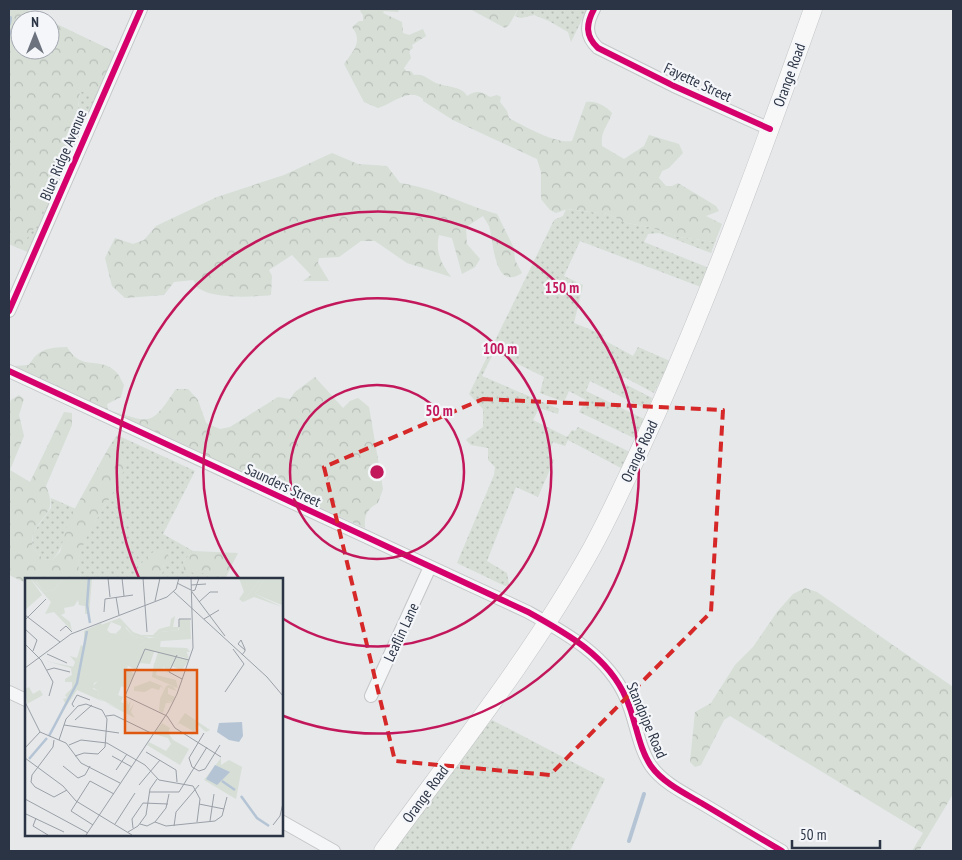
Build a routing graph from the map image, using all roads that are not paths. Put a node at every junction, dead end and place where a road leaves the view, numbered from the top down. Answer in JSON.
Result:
{"nodes":[{"id":1,"x":141,"y":9,"type":"edge"},
{"id":2,"x":594,"y":9,"type":"edge"},
{"id":3,"x":814,"y":9,"type":"edge"},
{"id":4,"x":770,"y":129,"type":"junction"},
{"id":5,"x":9,"y":311,"type":"edge"},
{"id":6,"x":9,"y":371,"type":"edge"},
{"id":7,"x":430,"y":567,"type":"junction"},
{"id":8,"x":546,"y":622,"type":"junction"},
{"id":9,"x":9,"y":692,"type":"edge"},
{"id":10,"x":371,"y":696,"type":"dead end"},
{"id":11,"x":25,"y":700,"type":"edge"},
{"id":12,"x":282,"y":822,"type":"edge"},
{"id":13,"x":334,"y":851,"type":"edge"},
{"id":14,"x":383,"y":851,"type":"edge"},
{"id":15,"x":782,"y":851,"type":"edge"}],
"edges":[{"from":1,"to":5,"type":"street","name":"Blue Ridge Avenue"},
{"from":2,"to":4,"type":"street","name":"Fayette Street"},
{"from":3,"to":4,"type":"main road","name":"Orange Road"},
{"from":4,"to":8,"type":"main road","name":"Orange Road"},
{"from":6,"to":7,"type":"street","name":"Saunders Street"},
{"from":7,"to":8,"type":"street","name":"Saunders Street"},
{"from":7,"to":10,"type":"street","name":"Leaflin Lane"},
{"from":8,"to":14,"type":"main road","name":"Orange Road"},
{"from":8,"to":15,"type":"street","name":"Standpipe Road"},
{"from":9,"to":11,"type":"street"},
{"from":12,"to":13,"type":"street"}]}
